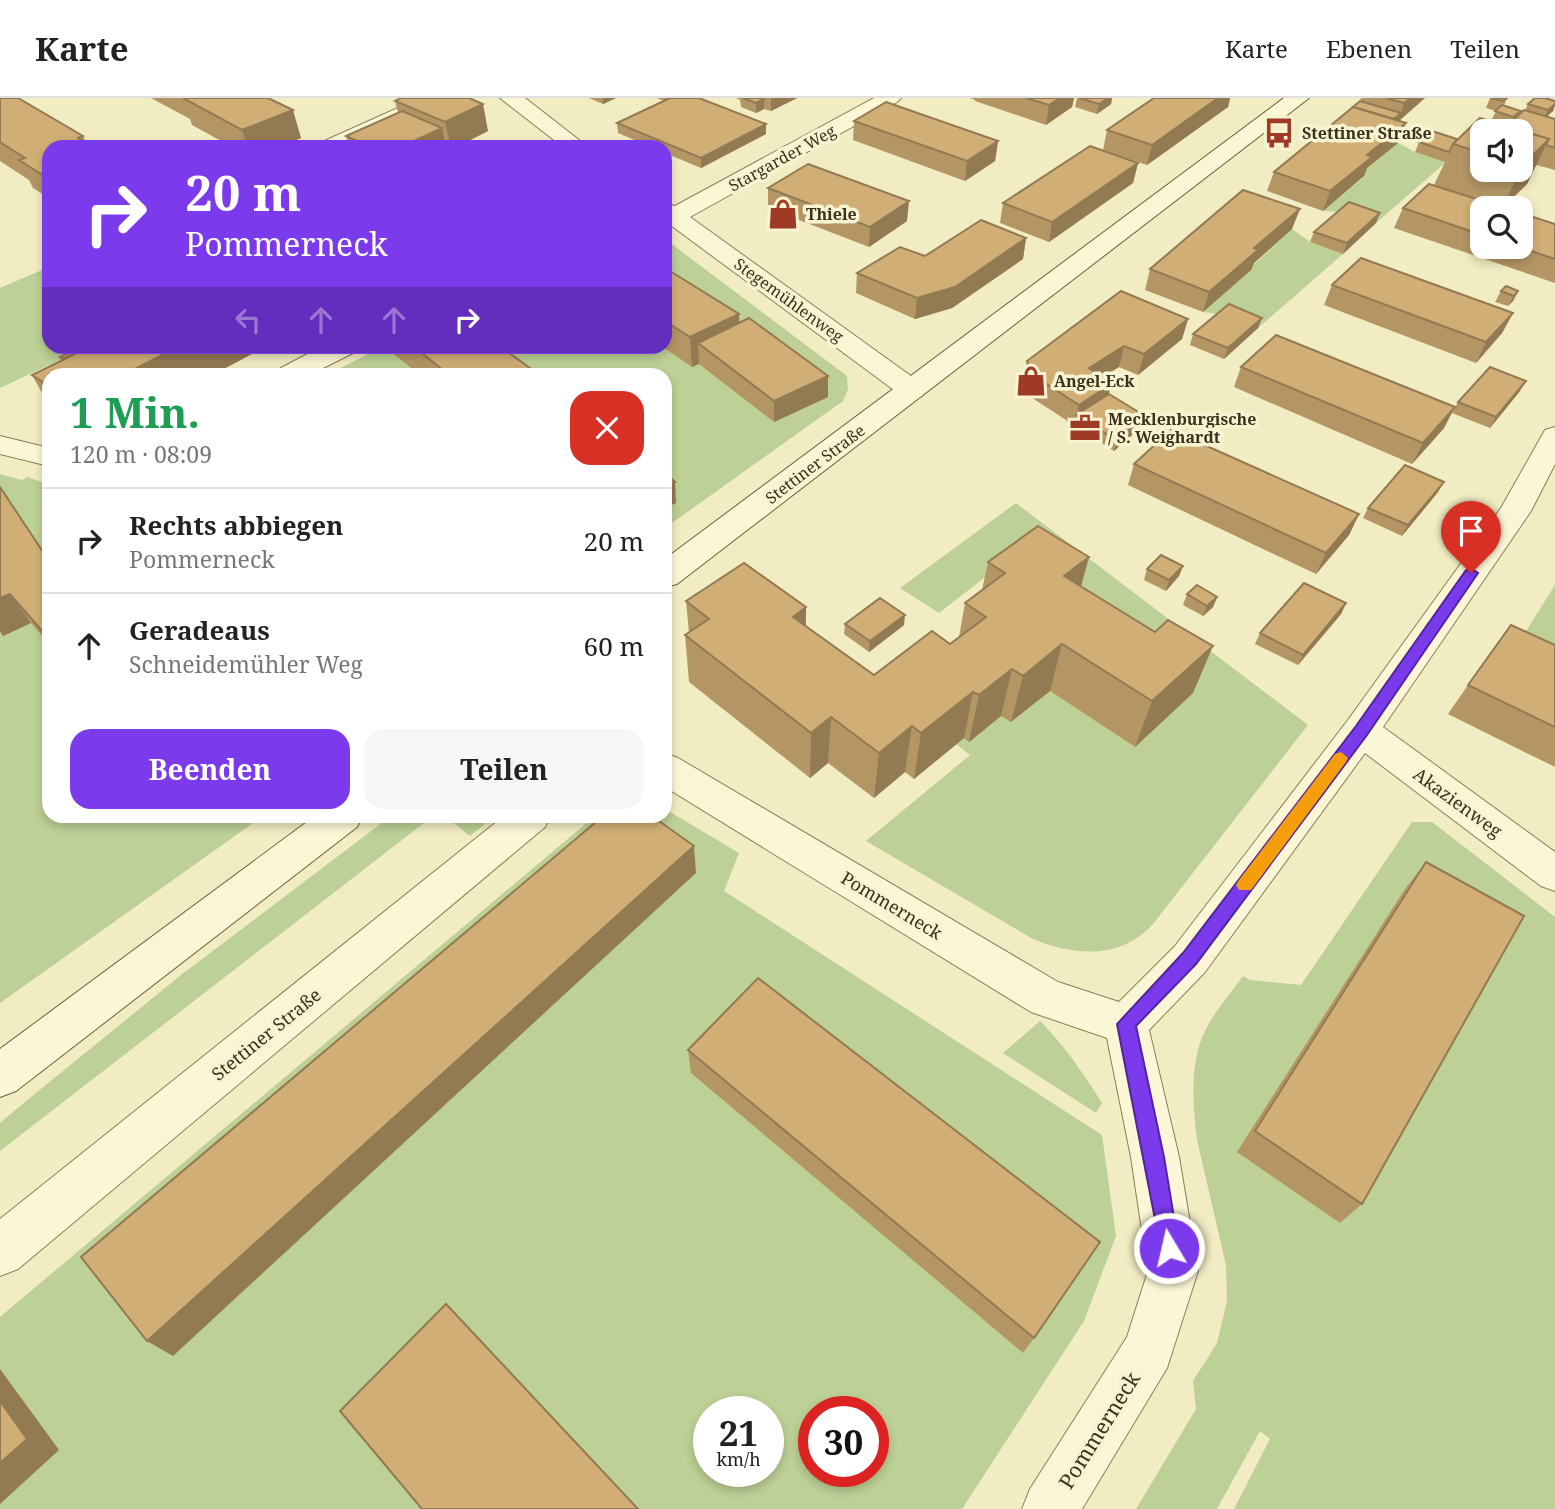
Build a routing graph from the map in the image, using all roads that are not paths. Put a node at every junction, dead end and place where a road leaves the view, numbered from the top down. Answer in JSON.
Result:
{"nodes":[{"id":1,"x":432,"y":98,"type":"edge"},
{"id":2,"x":511,"y":98,"type":"edge"},
{"id":3,"x":890,"y":98,"type":"edge"},
{"id":4,"x":1298,"y":98,"type":"edge"},
{"id":5,"x":335,"y":140,"type":"edge"},
{"id":6,"x":568,"y":140,"type":"edge"},
{"id":7,"x":672,"y":212,"type":"edge"},
{"id":8,"x":672,"y":215,"type":"edge"},
{"id":9,"x":330,"y":354,"type":"edge"},
{"id":10,"x":303,"y":368,"type":"edge"},
{"id":11,"x":912,"y":390,"type":"junction"},
{"id":12,"x":1555,"y":436,"type":"edge"},
{"id":13,"x":0,"y":445,"type":"edge"},
{"id":14,"x":42,"y":455,"type":"edge"},
{"id":15,"x":672,"y":571,"type":"edge"},
{"id":16,"x":1361,"y":730,"type":"junction"},
{"id":17,"x":672,"y":772,"type":"edge"},
{"id":18,"x":334,"y":823,"type":"edge"},
{"id":19,"x":522,"y":823,"type":"edge"},
{"id":20,"x":1555,"y":874,"type":"edge"},
{"id":21,"x":1126,"y":1024,"type":"junction"},
{"id":22,"x":0,"y":1076,"type":"edge"},
{"id":23,"x":0,"y":1251,"type":"edge"},
{"id":24,"x":1050,"y":1509,"type":"edge"}],
"edges":[{"from":1,"to":5,"type":"lane"},
{"from":2,"to":6,"type":"street"},
{"from":3,"to":7,"type":"street","name":"Stargarder Weg"},
{"from":4,"to":11,"type":"street","name":"Stettiner Straße"},
{"from":8,"to":11,"type":"street","name":"Stegemühlenweg"},
{"from":9,"to":10,"type":"street"},
{"from":11,"to":15,"type":"street","name":"Stettiner Straße"},
{"from":12,"to":16,"type":"street"},
{"from":13,"to":14,"type":"street"},
{"from":16,"to":20,"type":"street","name":"Akazienweg"},
{"from":16,"to":21,"type":"street"},
{"from":17,"to":21,"type":"street","name":"Pommerneck"},
{"from":18,"to":22,"type":"street"},
{"from":19,"to":23,"type":"street","name":"Stettiner Straße"},
{"from":21,"to":24,"type":"street","name":"Pommerneck"}]}
